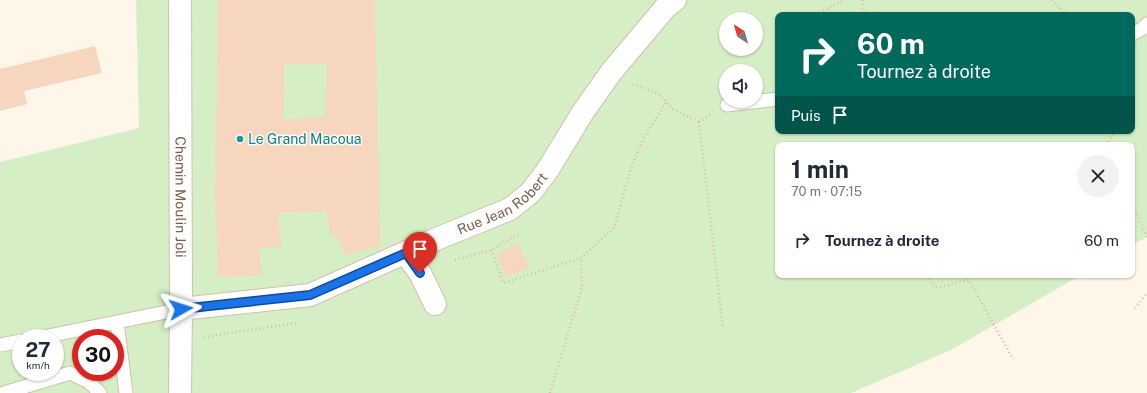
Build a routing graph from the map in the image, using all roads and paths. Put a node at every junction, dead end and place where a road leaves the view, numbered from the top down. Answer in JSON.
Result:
{"nodes":[{"id":1,"x":180,"y":0,"type":"edge"},
{"id":2,"x":675,"y":0,"type":"edge"},
{"id":3,"x":845,"y":0,"type":"edge"},
{"id":4,"x":862,"y":0,"type":"edge"},
{"id":5,"x":1052,"y":0,"type":"edge"},
{"id":6,"x":820,"y":12,"type":"edge"},
{"id":7,"x":864,"y":12,"type":"edge"},
{"id":8,"x":1065,"y":12,"type":"edge"},
{"id":9,"x":1147,"y":24,"type":"edge"},
{"id":10,"x":1135,"y":32,"type":"edge"},
{"id":11,"x":641,"y":87,"type":"dead end"},
{"id":12,"x":775,"y":99,"type":"edge"},
{"id":13,"x":763,"y":101,"type":"edge"},
{"id":14,"x":666,"y":102,"type":"junction"},
{"id":15,"x":1135,"y":210,"type":"edge"},
{"id":16,"x":1147,"y":237,"type":"edge"},
{"id":17,"x":491,"y":250,"type":"dead end"},
{"id":18,"x":406,"y":253,"type":"junction"},
{"id":19,"x":581,"y":258,"type":"junction"},
{"id":20,"x":930,"y":278,"type":"edge"},
{"id":21,"x":1147,"y":293,"type":"edge"},
{"id":22,"x":435,"y":304,"type":"dead end"},
{"id":23,"x":1135,"y":308,"type":"dead end"},
{"id":24,"x":181,"y":309,"type":"junction"},
{"id":25,"x":117,"y":322,"type":"junction"},
{"id":26,"x":723,"y":329,"type":"dead end"},
{"id":27,"x":64,"y":333,"type":"edge"},
{"id":28,"x":12,"y":343,"type":"edge"},
{"id":29,"x":0,"y":345,"type":"edge"},
{"id":30,"x":1013,"y":359,"type":"dead end"},
{"id":31,"x":4,"y":393,"type":"edge"},
{"id":32,"x":100,"y":393,"type":"edge"},
{"id":33,"x":126,"y":393,"type":"edge"},
{"id":34,"x":180,"y":393,"type":"edge"},
{"id":35,"x":550,"y":393,"type":"edge"}],
"edges":[{"from":1,"to":24,"type":"street","name":"Chemin Moulin Joli"},
{"from":2,"to":18,"type":"street","name":"Rue Jean Robert"},
{"from":3,"to":6,"type":"path"},
{"from":4,"to":7,"type":"path"},
{"from":5,"to":8,"type":"path"},
{"from":9,"to":10,"type":"lane"},
{"from":11,"to":14,"type":"path"},
{"from":12,"to":13,"type":"lane"},
{"from":14,"to":19,"type":"path"},
{"from":14,"to":26,"type":"path"},
{"from":15,"to":16,"type":"path"},
{"from":17,"to":19,"type":"path"},
{"from":18,"to":22,"type":"street"},
{"from":18,"to":24,"type":"street","name":"Rue Jean Robert"},
{"from":19,"to":35,"type":"path"},
{"from":20,"to":30,"type":"path"},
{"from":21,"to":23,"type":"path"},
{"from":24,"to":25,"type":"lane"},
{"from":24,"to":34,"type":"street","name":"Chemin Moulin Joli"},
{"from":25,"to":27,"type":"lane"},
{"from":25,"to":33,"type":"lane"},
{"from":28,"to":29,"type":"lane"},
{"from":31,"to":32,"type":"lane"}]}
